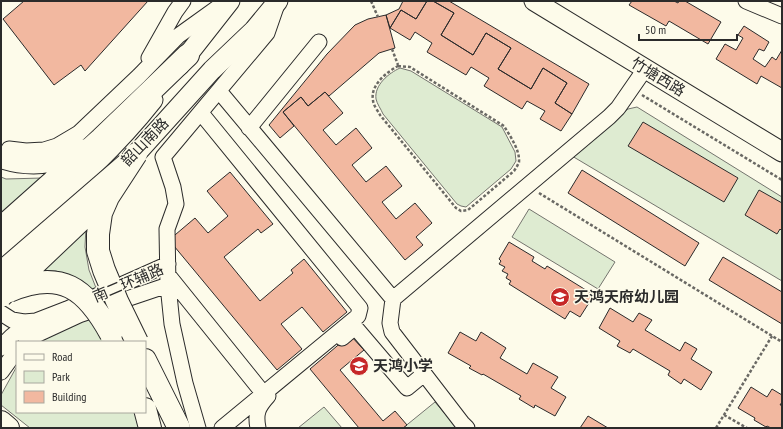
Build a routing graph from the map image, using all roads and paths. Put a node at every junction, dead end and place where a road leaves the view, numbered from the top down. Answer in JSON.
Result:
{"nodes":[{"id":1,"x":183,"y":1,"type":"edge"},
{"id":2,"x":226,"y":1,"type":"edge"},
{"id":3,"x":230,"y":1,"type":"edge"},
{"id":4,"x":371,"y":1,"type":"edge"},
{"id":5,"x":534,"y":1,"type":"edge"},
{"id":6,"x":558,"y":1,"type":"edge"},
{"id":7,"x":746,"y":1,"type":"edge"},
{"id":8,"x":278,"y":2,"type":"edge"},
{"id":9,"x":782,"y":16,"type":"edge"},
{"id":10,"x":378,"y":17,"type":"dead end"},
{"id":11,"x":318,"y":42,"type":"dead end"},
{"id":12,"x":392,"y":49,"type":"dead end"},
{"id":13,"x":188,"y":55,"type":"junction"},
{"id":14,"x":398,"y":66,"type":"junction"},
{"id":15,"x":644,"y":69,"type":"junction"},
{"id":16,"x":139,"y":76,"type":"junction"},
{"id":17,"x":631,"y":89,"type":"junction"},
{"id":18,"x":218,"y":91,"type":"junction"},
{"id":19,"x":201,"y":113,"type":"junction"},
{"id":20,"x":249,"y":128,"type":"junction"},
{"id":21,"x":782,"y":138,"type":"edge"},
{"id":22,"x":101,"y":139,"type":"junction"},
{"id":23,"x":782,"y":152,"type":"edge"},
{"id":24,"x":1,"y":154,"type":"edge"},
{"id":25,"x":136,"y":154,"type":"junction"},
{"id":26,"x":782,"y":180,"type":"edge"},
{"id":27,"x":527,"y":186,"type":"junction"},
{"id":28,"x":1,"y":228,"type":"edge"},
{"id":29,"x":1,"y":250,"type":"edge"},
{"id":30,"x":1,"y":271,"type":"edge"},
{"id":31,"x":168,"y":274,"type":"junction"},
{"id":32,"x":393,"y":299,"type":"junction"},
{"id":33,"x":2,"y":304,"type":"edge"},
{"id":34,"x":36,"y":321,"type":"junction"},
{"id":35,"x":772,"y":336,"type":"junction"},
{"id":36,"x":113,"y":338,"type":"edge"},
{"id":37,"x":19,"y":341,"type":"edge"},
{"id":38,"x":137,"y":341,"type":"edge"},
{"id":39,"x":782,"y":342,"type":"edge"},
{"id":40,"x":13,"y":343,"type":"edge"},
{"id":41,"x":146,"y":362,"type":"edge"},
{"id":42,"x":1,"y":372,"type":"edge"},
{"id":43,"x":424,"y":374,"type":"junction"},
{"id":44,"x":263,"y":393,"type":"junction"},
{"id":45,"x":146,"y":412,"type":"edge"},
{"id":46,"x":724,"y":415,"type":"junction"},
{"id":47,"x":1,"y":422,"type":"edge"},
{"id":48,"x":8,"y":428,"type":"edge"},
{"id":49,"x":150,"y":428,"type":"edge"},
{"id":50,"x":180,"y":428,"type":"edge"},
{"id":51,"x":198,"y":428,"type":"edge"},
{"id":52,"x":222,"y":428,"type":"edge"},
{"id":53,"x":258,"y":428,"type":"edge"},
{"id":54,"x":467,"y":428,"type":"edge"},
{"id":55,"x":716,"y":428,"type":"edge"},
{"id":56,"x":747,"y":428,"type":"edge"}],
"edges":[{"from":1,"to":16,"type":"street"},
{"from":2,"to":16,"type":"street"},
{"from":3,"to":13,"type":"main road","name":"韶山南路"},
{"from":4,"to":10,"type":"path"},
{"from":5,"to":15,"type":"main road","name":"竹塘西路"},
{"from":6,"to":21,"type":"main road","name":"竹塘西路"},
{"from":7,"to":9,"type":"street"},
{"from":8,"to":18,"type":"street"},
{"from":8,"to":25,"type":"main road","name":"韶山南路"},
{"from":11,"to":20,"type":"street"},
{"from":12,"to":14,"type":"path"},
{"from":13,"to":22,"type":"highway"},
{"from":13,"to":29,"type":"main road","name":"韶山南路"},
{"from":14,"to":14,"type":"path"},
{"from":15,"to":17,"type":"street"},
{"from":15,"to":23,"type":"main road","name":"竹塘西路"},
{"from":16,"to":24,"type":"street"},
{"from":17,"to":26,"type":"path"},
{"from":17,"to":27,"type":"street"},
{"from":18,"to":19,"type":"street"},
{"from":18,"to":20,"type":"street"},
{"from":19,"to":31,"type":"street"},
{"from":19,"to":44,"type":"street"},
{"from":20,"to":32,"type":"street"},
{"from":22,"to":24,"type":"highway"},
{"from":22,"to":28,"type":"highway"},
{"from":25,"to":30,"type":"main road","name":"韶山南路","bridge":true},
{"from":25,"to":33,"type":"highway","bridge":true},
{"from":25,"to":38,"type":"highway","bridge":true},
{"from":27,"to":32,"type":"street"},
{"from":27,"to":35,"type":"path"},
{"from":31,"to":34,"type":"street","name":"南二环辅路"},
{"from":31,"to":37,"type":"street"},
{"from":31,"to":44,"type":"street"},
{"from":31,"to":51,"type":"street","name":"南二环辅路"},
{"from":32,"to":43,"type":"street"},
{"from":33,"to":34,"type":"street","name":"南二环辅路"},
{"from":33,"to":36,"type":"highway","bridge":true},
{"from":33,"to":40,"type":"street"},
{"from":34,"to":40,"type":"street"},
{"from":35,"to":39,"type":"path"},
{"from":35,"to":46,"type":"path"},
{"from":40,"to":42,"type":"street"},
{"from":41,"to":50,"type":"highway"},
{"from":43,"to":53,"type":"street"},
{"from":43,"to":54,"type":"street"},
{"from":44,"to":52,"type":"street"},
{"from":45,"to":49,"type":"highway"},
{"from":46,"to":55,"type":"path"},
{"from":46,"to":56,"type":"path"},
{"from":47,"to":48,"type":"highway"}]}
